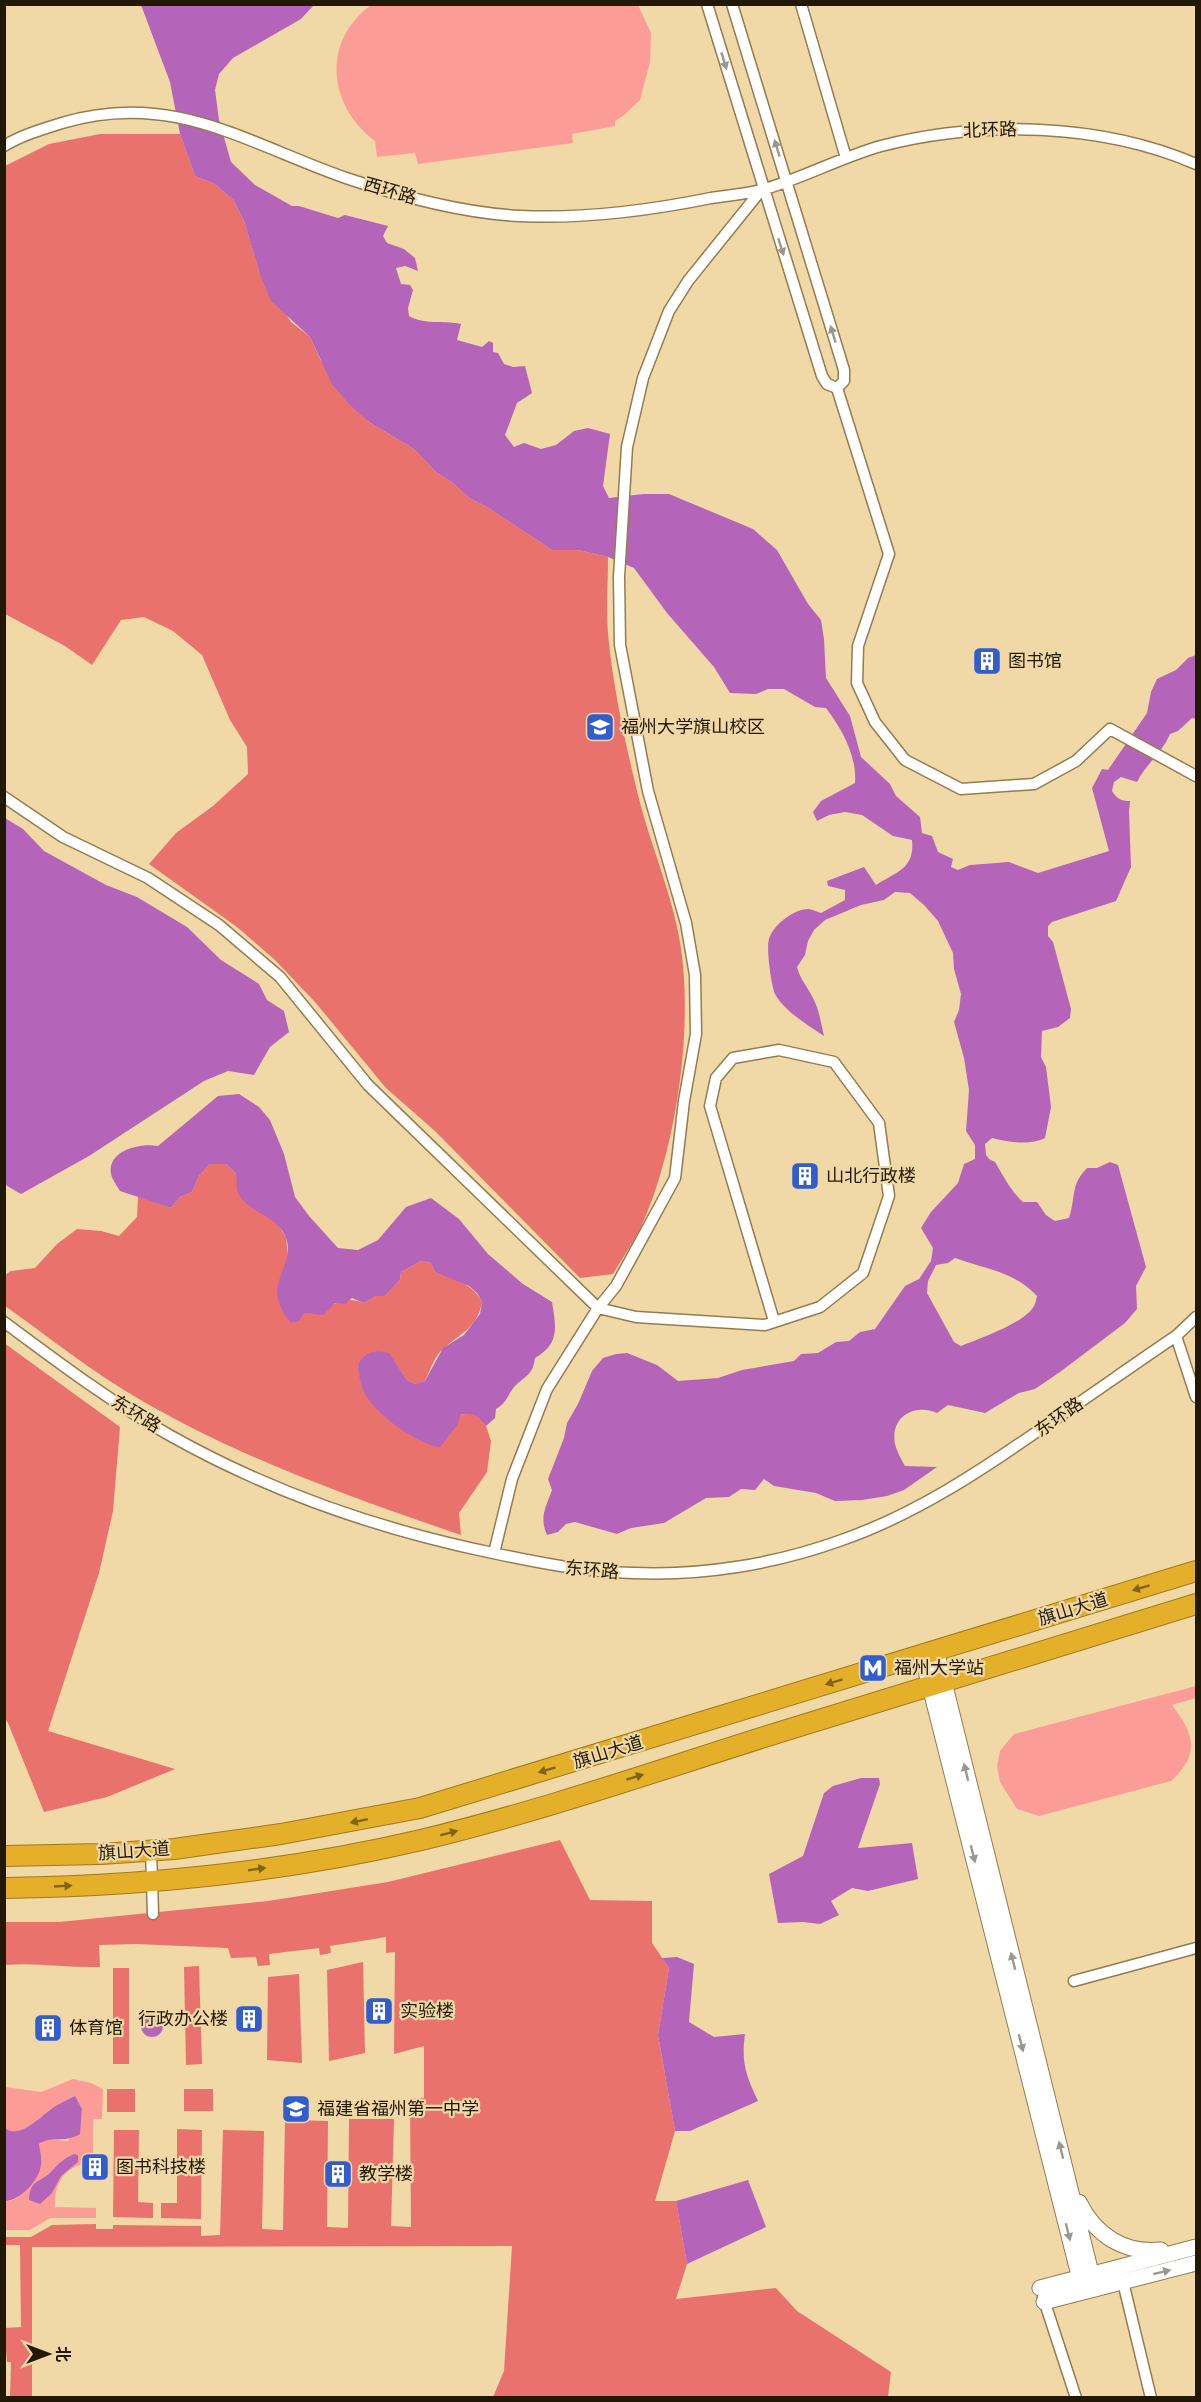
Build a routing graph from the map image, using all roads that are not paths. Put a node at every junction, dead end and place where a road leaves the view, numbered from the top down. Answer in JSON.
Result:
{"nodes":[{"id":1,"x":707,"y":4,"type":"edge"},
{"id":2,"x":732,"y":4,"type":"edge"},
{"id":3,"x":801,"y":4,"type":"edge"},
{"id":4,"x":4,"y":146,"type":"edge"},
{"id":5,"x":846,"y":158,"type":"junction"},
{"id":6,"x":1197,"y":164,"type":"edge"},
{"id":7,"x":787,"y":181,"type":"junction"},
{"id":8,"x":762,"y":189,"type":"junction"},
{"id":9,"x":837,"y":388,"type":"junction"},
{"id":10,"x":1197,"y":776,"type":"edge"},
{"id":11,"x":4,"y":796,"type":"edge"},
{"id":12,"x":598,"y":1308,"type":"junction"},
{"id":13,"x":1197,"y":1317,"type":"edge"},
{"id":14,"x":4,"y":1322,"type":"edge"},
{"id":15,"x":774,"y":1322,"type":"junction"},
{"id":16,"x":1176,"y":1335,"type":"junction"},
{"id":17,"x":1197,"y":1397,"type":"edge"},
{"id":18,"x":494,"y":1553,"type":"junction"},
{"id":19,"x":1197,"y":1571,"type":"edge"},
{"id":20,"x":1197,"y":1604,"type":"edge"},
{"id":21,"x":929,"y":1652,"type":"junction"},
{"id":22,"x":937,"y":1683,"type":"junction"},
{"id":23,"x":151,"y":1850,"type":"junction"},
{"id":24,"x":4,"y":1856,"type":"edge"},
{"id":25,"x":152,"y":1881,"type":"junction"},
{"id":26,"x":4,"y":1888,"type":"edge"},
{"id":27,"x":153,"y":1914,"type":"dead end"},
{"id":28,"x":1197,"y":1948,"type":"edge"},
{"id":29,"x":1074,"y":1981,"type":"dead end"},
{"id":30,"x":1069,"y":2182,"type":"junction"},
{"id":31,"x":1197,"y":2246,"type":"edge"},
{"id":32,"x":1197,"y":2263,"type":"edge"},
{"id":33,"x":1123,"y":2282,"type":"junction"},
{"id":34,"x":1087,"y":2283,"type":"junction"},
{"id":35,"x":1042,"y":2295,"type":"joint"},
{"id":36,"x":1076,"y":2397,"type":"edge"},
{"id":37,"x":1151,"y":2397,"type":"edge"}],
"edges":[{"from":1,"to":8,"type":"street","one_way":true},
{"from":7,"to":2,"type":"street","one_way":true},
{"from":3,"to":5,"type":"street"},
{"from":4,"to":8,"type":"street","name":"西环路"},
{"from":5,"to":6,"type":"street","name":"北环路"},
{"from":5,"to":7,"type":"street","name":"北环路"},
{"from":7,"to":8,"type":"street","name":"西环路"},
{"from":9,"to":7,"type":"street","one_way":true},
{"from":8,"to":9,"type":"street","one_way":true},
{"from":8,"to":12,"type":"street"},
{"from":9,"to":10,"type":"street"},
{"from":11,"to":12,"type":"street"},
{"from":12,"to":15,"type":"street"},
{"from":12,"to":18,"type":"street"},
{"from":13,"to":16,"type":"street","name":"东环路"},
{"from":14,"to":18,"type":"street","name":"东环路"},
{"from":15,"to":15,"type":"street"},
{"from":16,"to":17,"type":"street"},
{"from":16,"to":18,"type":"street","name":"东环路"},
{"from":19,"to":21,"type":"highway","name":"旗山大道","one_way":true},
{"from":20,"to":22,"type":"highway","name":"旗山大道"},
{"from":21,"to":22,"type":"street"},
{"from":21,"to":23,"type":"highway","name":"旗山大道","one_way":true},
{"from":25,"to":22,"type":"highway","name":"旗山大道","one_way":true},
{"from":30,"to":22,"type":"street","one_way":true},
{"from":22,"to":34,"type":"street","one_way":true},
{"from":23,"to":24,"type":"highway","name":"旗山大道"},
{"from":23,"to":25,"type":"street"},
{"from":26,"to":25,"type":"highway","name":"旗山大道","one_way":true},
{"from":25,"to":27,"type":"street"},
{"from":28,"to":29,"type":"street"},
{"from":30,"to":31,"type":"street"},
{"from":30,"to":34,"type":"street"},
{"from":31,"to":34,"type":"street"},
{"from":33,"to":32,"type":"street","one_way":true},
{"from":33,"to":34,"type":"street"},
{"from":33,"to":37,"type":"street"},
{"from":34,"to":35,"type":"street"},
{"from":35,"to":36,"type":"street"}]}
